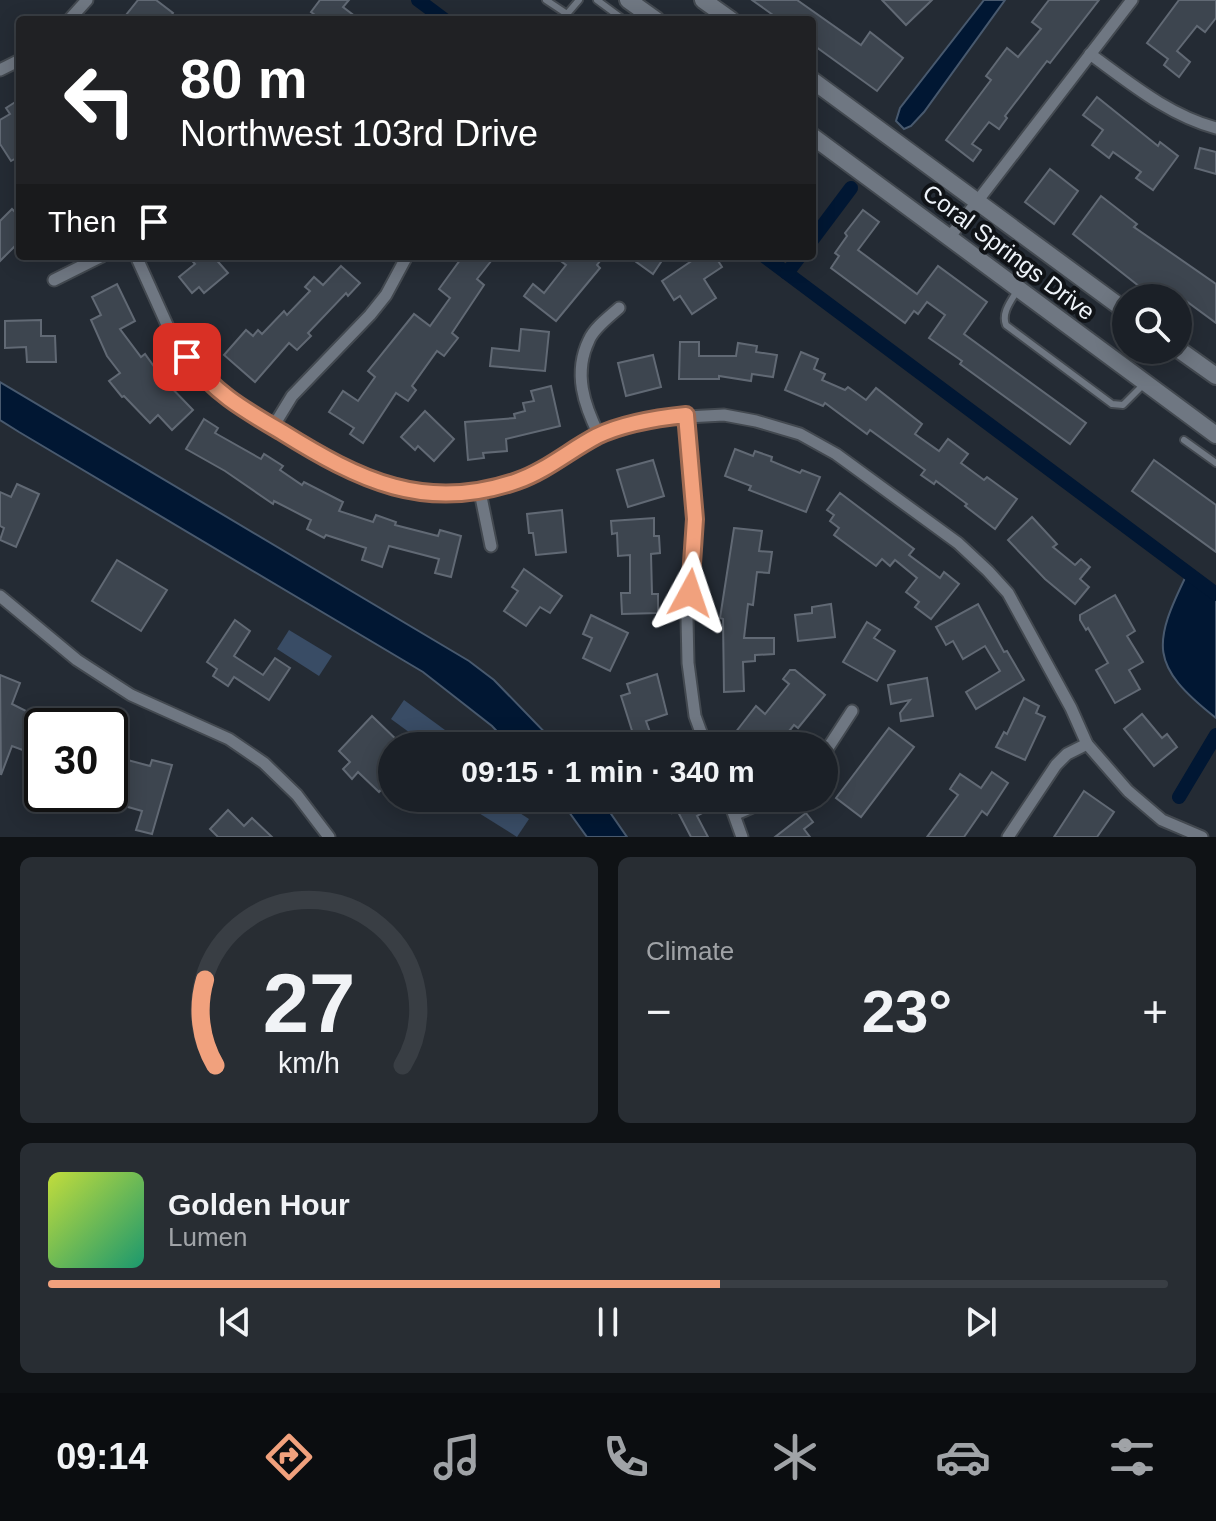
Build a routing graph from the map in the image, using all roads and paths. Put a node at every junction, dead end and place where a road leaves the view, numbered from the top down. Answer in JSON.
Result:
{"nodes":[{"id":1,"x":87,"y":0,"type":"edge"},
{"id":2,"x":546,"y":0,"type":"edge"},
{"id":3,"x":579,"y":0,"type":"edge"},
{"id":4,"x":597,"y":0,"type":"edge"},
{"id":5,"x":628,"y":0,"type":"edge"},
{"id":6,"x":703,"y":0,"type":"edge"},
{"id":7,"x":1132,"y":0,"type":"edge"},
{"id":8,"x":73,"y":16,"type":"edge"},
{"id":9,"x":619,"y":16,"type":"edge"},
{"id":10,"x":650,"y":16,"type":"edge"},
{"id":11,"x":725,"y":16,"type":"edge"},
{"id":12,"x":1090,"y":54,"type":"junction"},
{"id":13,"x":816,"y":83,"type":"edge"},
{"id":14,"x":1216,"y":128,"type":"edge"},
{"id":15,"x":816,"y":139,"type":"edge"},
{"id":16,"x":977,"y":202,"type":"junction"},
{"id":17,"x":949,"y":238,"type":"junction"},
{"id":18,"x":94,"y":260,"type":"edge"},
{"id":19,"x":138,"y":260,"type":"edge"},
{"id":20,"x":405,"y":260,"type":"edge"},
{"id":21,"x":54,"y":280,"type":"dead end"},
{"id":22,"x":1018,"y":289,"type":"junction"},
{"id":23,"x":1112,"y":301,"type":"edge"},
{"id":24,"x":619,"y":308,"type":"dead end"},
{"id":25,"x":1192,"y":359,"type":"edge"},
{"id":26,"x":1216,"y":376,"type":"edge"},
{"id":27,"x":1145,"y":383,"type":"junction"},
{"id":28,"x":686,"y":415,"type":"junction"},
{"id":29,"x":273,"y":427,"type":"junction"},
{"id":30,"x":599,"y":435,"type":"junction"},
{"id":31,"x":1216,"y":435,"type":"edge"},
{"id":32,"x":1184,"y":440,"type":"dead end"},
{"id":33,"x":1216,"y":463,"type":"edge"},
{"id":34,"x":480,"y":492,"type":"junction"},
{"id":35,"x":491,"y":546,"type":"dead end"},
{"id":36,"x":0,"y":596,"type":"edge"},
{"id":37,"x":852,"y":711,"type":"dead end"},
{"id":38,"x":701,"y":732,"type":"edge"},
{"id":39,"x":838,"y":732,"type":"edge"},
{"id":40,"x":1087,"y":744,"type":"junction"},
{"id":41,"x":741,"y":812,"type":"edge"},
{"id":42,"x":736,"y":814,"type":"joint"},
{"id":43,"x":329,"y":837,"type":"edge"},
{"id":44,"x":742,"y":837,"type":"edge"},
{"id":45,"x":1008,"y":837,"type":"edge"},
{"id":46,"x":1202,"y":837,"type":"edge"}],
"edges":[{"from":1,"to":8,"type":"street"},
{"from":2,"to":3,"type":"lane"},
{"from":4,"to":9,"type":"lane"},
{"from":5,"to":10,"type":"main road"},
{"from":6,"to":11,"type":"main road"},
{"from":7,"to":12,"type":"street"},
{"from":12,"to":14,"type":"street"},
{"from":12,"to":16,"type":"street"},
{"from":13,"to":16,"type":"main road","name":"Coral Springs Drive"},
{"from":15,"to":17,"type":"main road","name":"Coral Springs Drive"},
{"from":16,"to":17,"type":"street"},
{"from":16,"to":23,"type":"main road","name":"Coral Springs Drive"},
{"from":17,"to":22,"type":"main road","name":"Coral Springs Drive"},
{"from":18,"to":21,"type":"street"},
{"from":19,"to":29,"type":"street"},
{"from":20,"to":29,"type":"street"},
{"from":22,"to":27,"type":"main road","name":"Coral Springs Drive"},
{"from":22,"to":27,"type":"lane"},
{"from":24,"to":30,"type":"street"},
{"from":25,"to":26,"type":"main road"},
{"from":27,"to":31,"type":"main road","name":"Coral Springs Drive"},
{"from":28,"to":30,"type":"street"},
{"from":28,"to":38,"type":"street"},
{"from":28,"to":40,"type":"street"},
{"from":29,"to":34,"type":"street"},
{"from":30,"to":34,"type":"street"},
{"from":32,"to":33,"type":"lane"},
{"from":34,"to":35,"type":"street"},
{"from":36,"to":43,"type":"street"},
{"from":37,"to":39,"type":"street"},
{"from":40,"to":45,"type":"street"},
{"from":40,"to":46,"type":"street"},
{"from":41,"to":42,"type":"street"},
{"from":42,"to":44,"type":"street"}]}
